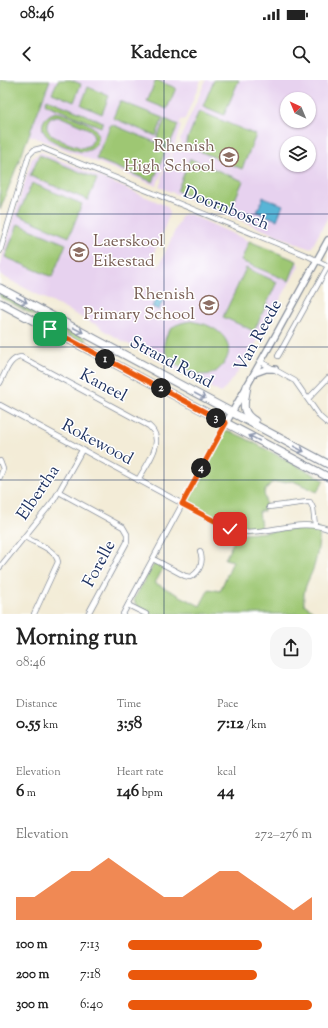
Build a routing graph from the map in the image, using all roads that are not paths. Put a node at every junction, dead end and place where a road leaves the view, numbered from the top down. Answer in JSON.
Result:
{"nodes":[{"id":1,"x":328,"y":240,"type":"edge"},
{"id":2,"x":0,"y":251,"type":"edge"},
{"id":3,"x":317,"y":261,"type":"junction"},
{"id":4,"x":328,"y":266,"type":"edge"},
{"id":5,"x":0,"y":288,"type":"edge"},
{"id":6,"x":0,"y":302,"type":"edge"},
{"id":7,"x":278,"y":356,"type":"dead end"},
{"id":8,"x":261,"y":362,"type":"junction"},
{"id":9,"x":275,"y":369,"type":"junction"},
{"id":10,"x":254,"y":374,"type":"junction"},
{"id":11,"x":328,"y":378,"type":"edge"},
{"id":12,"x":0,"y":383,"type":"edge"},
{"id":13,"x":247,"y":386,"type":"junction"},
{"id":14,"x":308,"y":399,"type":"junction"},
{"id":15,"x":0,"y":406,"type":"edge"},
{"id":16,"x":232,"y":412,"type":"junction"},
{"id":17,"x":226,"y":423,"type":"junction"},
{"id":18,"x":328,"y":424,"type":"edge"},
{"id":19,"x":269,"y":434,"type":"junction"},
{"id":20,"x":82,"y":450,"type":"junction"},
{"id":21,"x":0,"y":461,"type":"edge"},
{"id":22,"x":328,"y":464,"type":"edge"},
{"id":23,"x":0,"y":477,"type":"edge"},
{"id":24,"x":328,"y":477,"type":"edge"},
{"id":25,"x":138,"y":480,"type":"junction"},
{"id":26,"x":59,"y":492,"type":"junction"},
{"id":27,"x":182,"y":504,"type":"junction"},
{"id":28,"x":269,"y":507,"type":"dead end"},
{"id":29,"x":315,"y":525,"type":"junction"},
{"id":30,"x":328,"y":529,"type":"edge"},
{"id":31,"x":25,"y":537,"type":"junction"},
{"id":32,"x":200,"y":551,"type":"dead end"},
{"id":33,"x":153,"y":559,"type":"junction"},
{"id":34,"x":0,"y":567,"type":"edge"},
{"id":35,"x":128,"y":605,"type":"junction"},
{"id":36,"x":34,"y":614,"type":"edge"},
{"id":37,"x":88,"y":614,"type":"edge"},
{"id":38,"x":123,"y":614,"type":"edge"},
{"id":39,"x":146,"y":614,"type":"edge"}],
"edges":[{"from":1,"to":3,"type":"street","name":"Van Reede"},
{"from":2,"to":3,"type":"street","name":"Doornbosch"},
{"from":3,"to":4,"type":"street","name":"Doornbosch"},
{"from":3,"to":8,"type":"street","name":"Van Reede"},
{"from":4,"to":7,"type":"street"},
{"from":5,"to":16,"type":"main road","name":"Strand Road","one_way":true},
{"from":6,"to":17,"type":"main road","name":"Strand Road"},
{"from":8,"to":9,"type":"street"},
{"from":8,"to":10,"type":"street","name":"Van Reede"},
{"from":9,"to":10,"type":"street"},
{"from":9,"to":14,"type":"street"},
{"from":10,"to":13,"type":"street","name":"Van Reede"},
{"from":11,"to":14,"type":"street"},
{"from":12,"to":25,"type":"street","name":"Kaneel"},
{"from":13,"to":16,"type":"street","name":"Van Reede"},
{"from":13,"to":19,"type":"main road"},
{"from":14,"to":18,"type":"street"},
{"from":15,"to":20,"type":"street","name":"Rokewood"},
{"from":16,"to":17,"type":"street","name":"Van Reede"},
{"from":16,"to":19,"type":"main road","name":"Strand Road"},
{"from":24,"to":17,"type":"main road","name":"Strand Road","one_way":true},
{"from":17,"to":27,"type":"street","name":"Van Reede"},
{"from":19,"to":22,"type":"main road","name":"Strand Road","one_way":true},
{"from":20,"to":25,"type":"street","name":"Rokewood"},
{"from":20,"to":26,"type":"street","name":"Elbertha"},
{"from":21,"to":23,"type":"street"},
{"from":25,"to":27,"type":"street","name":"Rokewood"},
{"from":26,"to":31,"type":"street","name":"Elbertha"},
{"from":26,"to":37,"type":"street","name":"Forelle"},
{"from":27,"to":29,"type":"street","name":"Rokewood"},
{"from":27,"to":33,"type":"street","name":"Van Reede"},
{"from":28,"to":29,"type":"street"},
{"from":29,"to":30,"type":"street"},
{"from":31,"to":34,"type":"street","name":"Elbertha"},
{"from":31,"to":36,"type":"street"},
{"from":32,"to":33,"type":"street"},
{"from":33,"to":35,"type":"street","name":"Van Reede"},
{"from":35,"to":38,"type":"street","name":"Van Reede"},
{"from":35,"to":39,"type":"street"}]}
